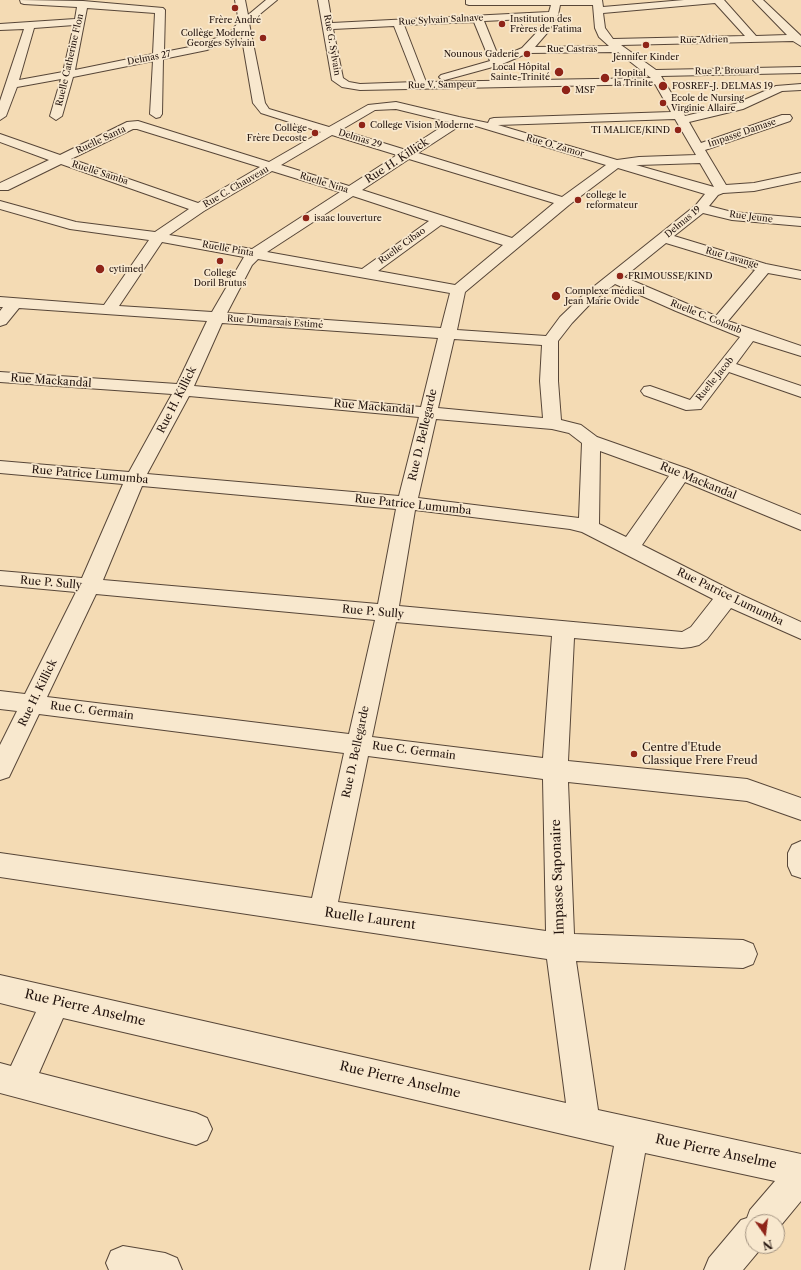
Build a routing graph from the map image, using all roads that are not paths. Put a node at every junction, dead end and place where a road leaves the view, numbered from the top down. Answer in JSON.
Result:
{"nodes":[{"id":1,"x":240,"y":0,"type":"edge"},
{"id":2,"x":272,"y":0,"type":"edge"},
{"id":3,"x":323,"y":0,"type":"edge"},
{"id":4,"x":718,"y":0,"type":"edge"},
{"id":5,"x":758,"y":0,"type":"edge"},
{"id":6,"x":516,"y":1,"type":"edge"},
{"id":7,"x":23,"y":2,"type":"edge"},
{"id":8,"x":469,"y":2,"type":"dead end"},
{"id":9,"x":556,"y":2,"type":"junction"},
{"id":10,"x":83,"y":4,"type":"junction"},
{"id":11,"x":597,"y":4,"type":"edge"},
{"id":12,"x":553,"y":15,"type":"junction"},
{"id":13,"x":478,"y":19,"type":"junction"},
{"id":14,"x":80,"y":22,"type":"junction"},
{"id":15,"x":245,"y":22,"type":"junction"},
{"id":16,"x":398,"y":22,"type":"junction"},
{"id":17,"x":30,"y":25,"type":"junction"},
{"id":18,"x":329,"y":26,"type":"junction"},
{"id":19,"x":0,"y":27,"type":"edge"},
{"id":20,"x":753,"y":39,"type":"junction"},
{"id":21,"x":799,"y":41,"type":"edge"},
{"id":22,"x":615,"y":46,"type":"junction"},
{"id":23,"x":526,"y":50,"type":"junction"},
{"id":24,"x":158,"y":57,"type":"junction"},
{"id":25,"x":496,"y":62,"type":"junction"},
{"id":26,"x":801,"y":70,"type":"edge"},
{"id":27,"x":68,"y":74,"type":"junction"},
{"id":28,"x":656,"y":77,"type":"junction"},
{"id":29,"x":421,"y":83,"type":"junction"},
{"id":30,"x":12,"y":85,"type":"junction"},
{"id":31,"x":346,"y":85,"type":"joint"},
{"id":32,"x":392,"y":86,"type":"junction"},
{"id":33,"x":801,"y":87,"type":"edge"},
{"id":34,"x":396,"y":105,"type":"junction"},
{"id":35,"x":156,"y":114,"type":"dead end"},
{"id":36,"x":0,"y":116,"type":"edge"},
{"id":37,"x":56,"y":116,"type":"dead end"},
{"id":38,"x":681,"y":118,"type":"junction"},
{"id":39,"x":786,"y":118,"type":"dead end"},
{"id":40,"x":459,"y":121,"type":"junction"},
{"id":41,"x":477,"y":123,"type":"junction"},
{"id":42,"x":135,"y":125,"type":"joint"},
{"id":43,"x":332,"y":131,"type":"junction"},
{"id":44,"x":0,"y":138,"type":"edge"},
{"id":45,"x":701,"y":153,"type":"junction"},
{"id":46,"x":408,"y":154,"type":"junction"},
{"id":47,"x":58,"y":160,"type":"junction"},
{"id":48,"x":616,"y":164,"type":"junction"},
{"id":49,"x":271,"y":166,"type":"junction"},
{"id":50,"x":801,"y":177,"type":"edge"},
{"id":51,"x":1,"y":187,"type":"edge"},
{"id":52,"x":351,"y":191,"type":"junction"},
{"id":53,"x":717,"y":191,"type":"junction"},
{"id":54,"x":564,"y":202,"type":"junction"},
{"id":55,"x":0,"y":205,"type":"edge"},
{"id":56,"x":199,"y":208,"type":"junction"},
{"id":57,"x":701,"y":208,"type":"junction"},
{"id":58,"x":439,"y":220,"type":"junction"},
{"id":59,"x":801,"y":222,"type":"edge"},
{"id":60,"x":158,"y":237,"type":"junction"},
{"id":61,"x":664,"y":238,"type":"junction"},
{"id":62,"x":512,"y":243,"type":"junction"},
{"id":63,"x":254,"y":254,"type":"junction"},
{"id":64,"x":764,"y":268,"type":"junction"},
{"id":65,"x":366,"y":273,"type":"junction"},
{"id":66,"x":801,"y":275,"type":"edge"},
{"id":67,"x":613,"y":277,"type":"junction"},
{"id":68,"x":458,"y":290,"type":"junction"},
{"id":69,"x":8,"y":303,"type":"edge"},
{"id":70,"x":108,"y":310,"type":"junction"},
{"id":71,"x":217,"y":317,"type":"junction"},
{"id":72,"x":0,"y":321,"type":"edge"},
{"id":73,"x":719,"y":322,"type":"junction"},
{"id":74,"x":446,"y":335,"type":"junction"},
{"id":75,"x":750,"y":335,"type":"junction"},
{"id":76,"x":550,"y":341,"type":"junction"},
{"id":77,"x":801,"y":351,"type":"edge"},
{"id":78,"x":727,"y":366,"type":"junction"},
{"id":79,"x":0,"y":377,"type":"edge"},
{"id":80,"x":183,"y":390,"type":"junction"},
{"id":81,"x":650,"y":391,"type":"dead end"},
{"id":82,"x":801,"y":392,"type":"edge"},
{"id":83,"x":429,"y":412,"type":"junction"},
{"id":84,"x":552,"y":424,"type":"junction"},
{"id":85,"x":590,"y":441,"type":"junction"},
{"id":86,"x":0,"y":467,"type":"edge"},
{"id":87,"x":681,"y":473,"type":"junction"},
{"id":88,"x":135,"y":479,"type":"junction"},
{"id":89,"x":407,"y":504,"type":"junction"},
{"id":90,"x":801,"y":524,"type":"edge"},
{"id":91,"x":589,"y":527,"type":"junction"},
{"id":92,"x":629,"y":548,"type":"junction"},
{"id":93,"x":0,"y":578,"type":"edge"},
{"id":94,"x":89,"y":587,"type":"junction"},
{"id":95,"x":727,"y":597,"type":"junction"},
{"id":96,"x":386,"y":614,"type":"junction"},
{"id":97,"x":563,"y":630,"type":"junction"},
{"id":98,"x":801,"y":631,"type":"edge"},
{"id":99,"x":0,"y":700,"type":"edge"},
{"id":100,"x":33,"y":704,"type":"junction"},
{"id":101,"x":358,"y":744,"type":"junction"},
{"id":102,"x":0,"y":770,"type":"edge"},
{"id":103,"x":554,"y":770,"type":"junction"},
{"id":104,"x":801,"y":809,"type":"edge"},
{"id":105,"x":801,"y":853,"type":"edge"},
{"id":106,"x":0,"y":865,"type":"edge"},
{"id":107,"x":801,"y":866,"type":"edge"},
{"id":108,"x":322,"y":912,"type":"junction"},
{"id":109,"x":560,"y":947,"type":"junction"},
{"id":110,"x":743,"y":954,"type":"dead end"},
{"id":111,"x":0,"y":989,"type":"edge"},
{"id":112,"x":56,"y":1001,"type":"junction"},
{"id":113,"x":10,"y":1081,"type":"edge"},
{"id":114,"x":584,"y":1122,"type":"junction"},
{"id":115,"x":196,"y":1129,"type":"dead end"},
{"id":116,"x":632,"y":1134,"type":"junction"},
{"id":117,"x":801,"y":1170,"type":"edge"},
{"id":118,"x":801,"y":1176,"type":"edge"},
{"id":119,"x":769,"y":1214,"type":"edge"},
{"id":120,"x":745,"y":1242,"type":"edge"},
{"id":121,"x":123,"y":1263,"type":"dead end"},
{"id":122,"x":165,"y":1270,"type":"edge"},
{"id":123,"x":607,"y":1270,"type":"edge"},
{"id":124,"x":721,"y":1270,"type":"edge"}],
"edges":[{"from":1,"to":15,"type":"street","name":"Delmas 29"},
{"from":2,"to":15,"type":"street","name":"Delmas 27"},
{"from":3,"to":18,"type":"street","name":"Rue G. Sylvain"},
{"from":4,"to":11,"type":"street"},
{"from":4,"to":20,"type":"street"},
{"from":5,"to":21,"type":"street"},
{"from":6,"to":8,"type":"street"},
{"from":6,"to":9,"type":"street"},
{"from":7,"to":10,"type":"street"},
{"from":9,"to":11,"type":"street"},
{"from":9,"to":12,"type":"street"},
{"from":10,"to":14,"type":"street","name":"Ruelle Catherine Flon"},
{"from":10,"to":24,"type":"street"},
{"from":11,"to":22,"type":"street"},
{"from":12,"to":13,"type":"street","name":"Rue Sylvain Salnave"},
{"from":12,"to":23,"type":"street"},
{"from":13,"to":16,"type":"street","name":"Rue Sylvain Salnave"},
{"from":13,"to":25,"type":"street"},
{"from":14,"to":17,"type":"street"},
{"from":14,"to":27,"type":"street","name":"Ruelle Catherine Flon"},
{"from":15,"to":24,"type":"street","name":"Delmas 27"},
{"from":15,"to":43,"type":"street","name":"Delmas 29"},
{"from":16,"to":18,"type":"street","name":"Rue Sylvain Salnave"},
{"from":16,"to":29,"type":"street"},
{"from":17,"to":19,"type":"street"},
{"from":17,"to":30,"type":"street"},
{"from":18,"to":31,"type":"street","name":"Rue G. Sylvain"},
{"from":20,"to":21,"type":"street","name":"Rue Adrien"},
{"from":20,"to":22,"type":"street","name":"Rue Adrien"},
{"from":22,"to":23,"type":"street","name":"Rue Castras"},
{"from":22,"to":28,"type":"street"},
{"from":23,"to":25,"type":"street"},
{"from":24,"to":27,"type":"street","name":"Delmas 27"},
{"from":24,"to":35,"type":"street"},
{"from":25,"to":29,"type":"street"},
{"from":26,"to":28,"type":"street","name":"Rue P. Brouard"},
{"from":27,"to":30,"type":"street","name":"Delmas 27"},
{"from":27,"to":37,"type":"street","name":"Ruelle Catherine Flon"},
{"from":28,"to":29,"type":"street","name":"Rue V. Sampeur"},
{"from":28,"to":38,"type":"street"},
{"from":29,"to":32,"type":"street","name":"Rue V. Sampeur"},
{"from":30,"to":36,"type":"street"},
{"from":31,"to":32,"type":"street","name":"Rue V. Sampeur"},
{"from":32,"to":34,"type":"street"},
{"from":33,"to":38,"type":"street"},
{"from":34,"to":40,"type":"street","name":"Rue O. Zamor"},
{"from":34,"to":43,"type":"street","name":"Rue C. Chauveau"},
{"from":38,"to":41,"type":"street"},
{"from":38,"to":45,"type":"street"},
{"from":39,"to":45,"type":"street","name":"Impasse Damase"},
{"from":40,"to":41,"type":"street","name":"Rue O. Zamor"},
{"from":40,"to":46,"type":"street","name":"Rue H. Killick"},
{"from":41,"to":48,"type":"street","name":"Rue O. Zamor"},
{"from":42,"to":47,"type":"street","name":"Ruelle Santa"},
{"from":42,"to":49,"type":"street","name":"Ruelle Nina"},
{"from":43,"to":46,"type":"street","name":"Delmas 29"},
{"from":43,"to":49,"type":"street","name":"Rue C. Chauveau"},
{"from":44,"to":47,"type":"street","name":"Ruelle Samba"},
{"from":45,"to":48,"type":"street"},
{"from":45,"to":53,"type":"street"},
{"from":46,"to":52,"type":"street","name":"Rue H. Killick"},
{"from":46,"to":54,"type":"street","name":"Delmas 29"},
{"from":47,"to":51,"type":"street","name":"Ruelle Santa"},
{"from":47,"to":56,"type":"street","name":"Ruelle Samba"},
{"from":48,"to":53,"type":"street","name":"Rue O. Zamor"},
{"from":48,"to":54,"type":"street"},
{"from":49,"to":52,"type":"street","name":"Ruelle Nina"},
{"from":49,"to":56,"type":"street","name":"Rue C. Chauveau"},
{"from":50,"to":53,"type":"street","name":"Rue O. Zamor"},
{"from":52,"to":58,"type":"street","name":"Ruelle Nina"},
{"from":52,"to":63,"type":"street","name":"Rue H. Killick"},
{"from":53,"to":57,"type":"street","name":"Delmas 19"},
{"from":54,"to":62,"type":"street"},
{"from":55,"to":60,"type":"street","name":"Ruelle Pinta"},
{"from":56,"to":60,"type":"street","name":"Rue C. Chauveau"},
{"from":57,"to":59,"type":"street","name":"Rue Jeune"},
{"from":57,"to":61,"type":"street","name":"Delmas 19"},
{"from":58,"to":62,"type":"street","name":"Ruelle Nina"},
{"from":58,"to":65,"type":"street","name":"Ruelle Cibao"},
{"from":60,"to":63,"type":"street","name":"Ruelle Pinta"},
{"from":60,"to":70,"type":"street","name":"Rue C. Chauveau"},
{"from":61,"to":64,"type":"street","name":"Rue Lavange"},
{"from":61,"to":67,"type":"street","name":"Delmas 19"},
{"from":62,"to":68,"type":"street"},
{"from":63,"to":65,"type":"street","name":"Ruelle Pinta"},
{"from":63,"to":71,"type":"street","name":"Rue H. Killick"},
{"from":64,"to":66,"type":"street","name":"Rue Lavange"},
{"from":64,"to":73,"type":"street"},
{"from":65,"to":68,"type":"street","name":"Ruelle Pinta"},
{"from":67,"to":73,"type":"street","name":"Ruelle C. Colomb"},
{"from":67,"to":76,"type":"street","name":"Delmas 19"},
{"from":68,"to":74,"type":"street","name":"Rue D. Bellegarde"},
{"from":69,"to":70,"type":"street","name":"Rue Dumarsais Estimé"},
{"from":69,"to":72,"type":"street"},
{"from":70,"to":71,"type":"street","name":"Rue Dumarsais Estimé"},
{"from":71,"to":74,"type":"street","name":"Rue Dumarsais Estimé"},
{"from":71,"to":80,"type":"street","name":"Rue H. Killick"},
{"from":73,"to":75,"type":"street","name":"Ruelle C. Colomb"},
{"from":74,"to":76,"type":"street","name":"Rue Dumarsais Estimé"},
{"from":74,"to":83,"type":"street","name":"Rue D. Bellegarde"},
{"from":75,"to":77,"type":"street","name":"Ruelle C. Colomb"},
{"from":75,"to":78,"type":"street","name":"Ruelle Jacob"},
{"from":76,"to":84,"type":"street"},
{"from":78,"to":81,"type":"street","name":"Ruelle Jacob"},
{"from":78,"to":82,"type":"street"},
{"from":79,"to":80,"type":"street","name":"Rue Mackandal"},
{"from":80,"to":83,"type":"street","name":"Rue Mackandal"},
{"from":80,"to":88,"type":"street","name":"Rue H. Killick"},
{"from":83,"to":84,"type":"street","name":"Rue Mackandal"},
{"from":83,"to":89,"type":"street","name":"Rue D. Bellegarde"},
{"from":84,"to":85,"type":"street","name":"Rue Mackandal"},
{"from":85,"to":87,"type":"street","name":"Rue Mackandal"},
{"from":85,"to":91,"type":"street"},
{"from":86,"to":88,"type":"street","name":"Rue Patrice Lumumba"},
{"from":87,"to":90,"type":"street","name":"Rue Mackandal"},
{"from":87,"to":92,"type":"street"},
{"from":88,"to":89,"type":"street","name":"Rue Patrice Lumumba"},
{"from":88,"to":94,"type":"street","name":"Rue H. Killick"},
{"from":89,"to":91,"type":"street","name":"Rue Patrice Lumumba"},
{"from":89,"to":96,"type":"street","name":"Rue D. Bellegarde"},
{"from":91,"to":92,"type":"street","name":"Rue Patrice Lumumba"},
{"from":92,"to":95,"type":"street","name":"Rue Patrice Lumumba"},
{"from":93,"to":94,"type":"street","name":"Rue P. Sully"},
{"from":94,"to":96,"type":"street","name":"Rue P. Sully"},
{"from":94,"to":100,"type":"street","name":"Rue H. Killick"},
{"from":95,"to":97,"type":"street","name":"Rue P. Sully"},
{"from":95,"to":98,"type":"street","name":"Rue Patrice Lumumba"},
{"from":96,"to":97,"type":"street","name":"Rue P. Sully"},
{"from":96,"to":101,"type":"street","name":"Rue D. Bellegarde"},
{"from":97,"to":103,"type":"street","name":"Impasse Saponaire"},
{"from":99,"to":100,"type":"street","name":"Rue C. Germain"},
{"from":100,"to":101,"type":"street","name":"Rue C. Germain"},
{"from":100,"to":102,"type":"street","name":"Rue H. Killick"},
{"from":101,"to":103,"type":"street","name":"Rue C. Germain"},
{"from":101,"to":108,"type":"street","name":"Rue D. Bellegarde"},
{"from":103,"to":104,"type":"street","name":"Rue C. Germain"},
{"from":103,"to":109,"type":"street","name":"Impasse Saponaire"},
{"from":105,"to":107,"type":"street"},
{"from":106,"to":108,"type":"street","name":"Ruelle Laurent"},
{"from":108,"to":109,"type":"street","name":"Ruelle Laurent"},
{"from":109,"to":110,"type":"street","name":"Ruelle Laurent"},
{"from":109,"to":114,"type":"street","name":"Impasse Saponaire"},
{"from":111,"to":112,"type":"street","name":"Rue Pierre Anselme"},
{"from":112,"to":113,"type":"street"},
{"from":112,"to":114,"type":"street","name":"Rue Pierre Anselme"},
{"from":113,"to":115,"type":"street"},
{"from":114,"to":116,"type":"street","name":"Rue Pierre Anselme"},
{"from":116,"to":117,"type":"street","name":"Rue Pierre Anselme"},
{"from":116,"to":123,"type":"street"},
{"from":118,"to":119,"type":"street"},
{"from":120,"to":124,"type":"street"},
{"from":121,"to":122,"type":"street"}]}
